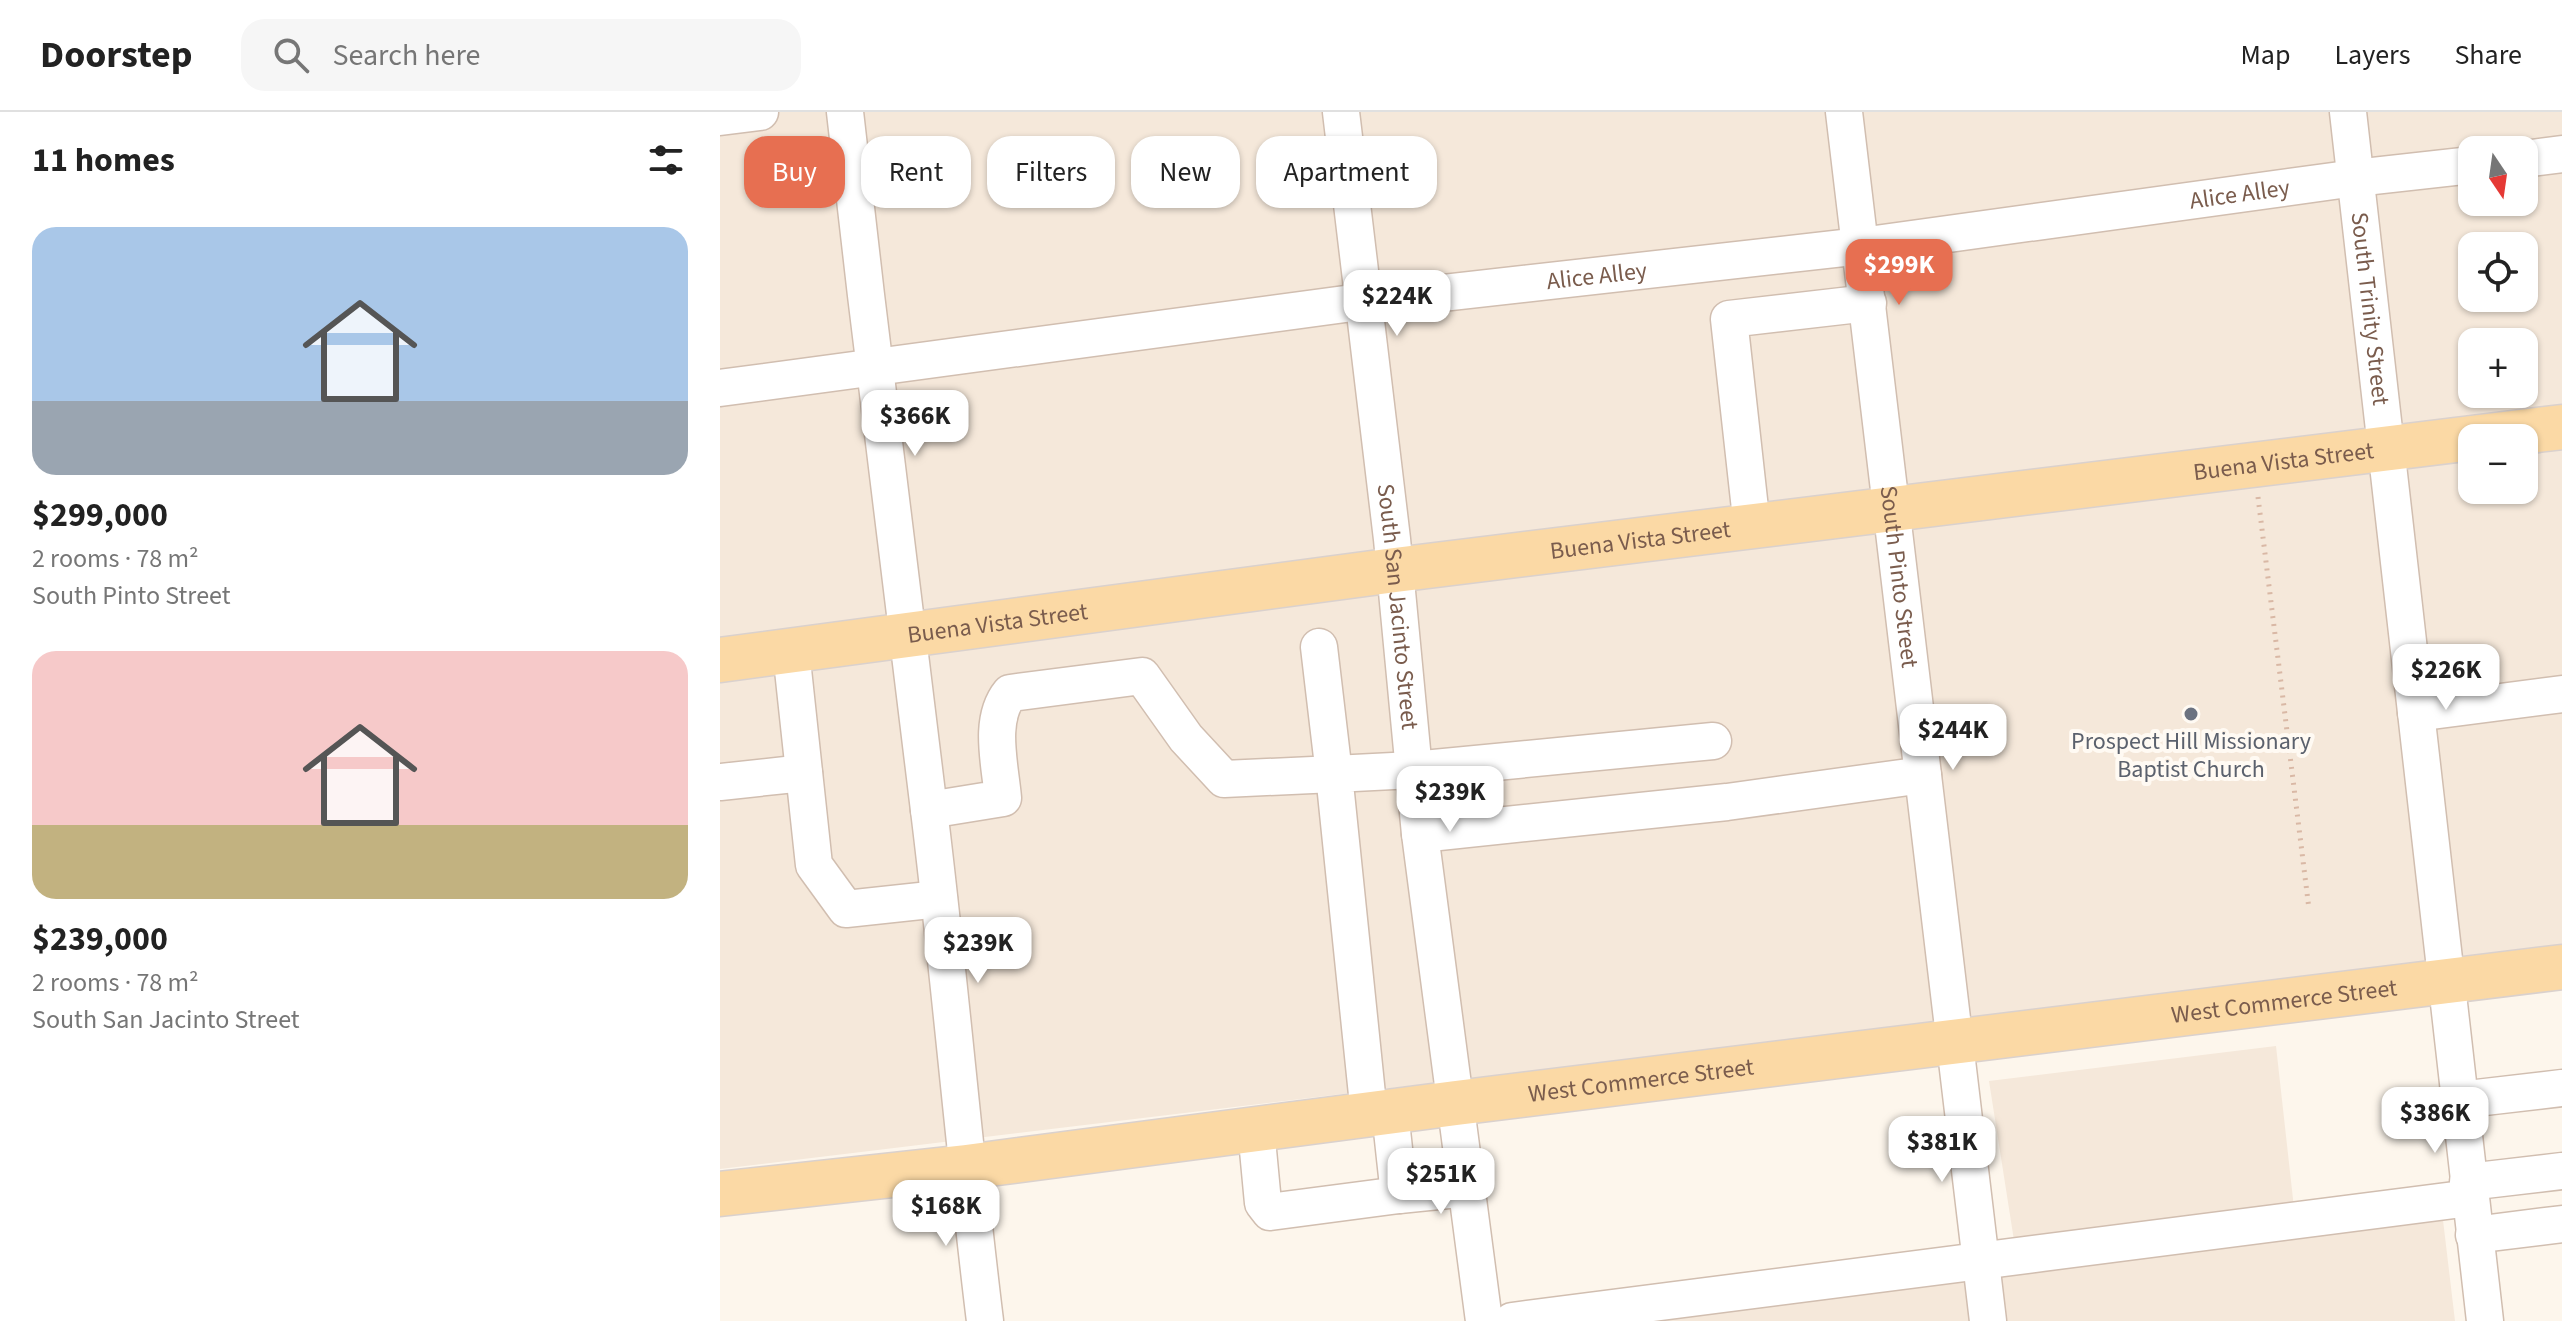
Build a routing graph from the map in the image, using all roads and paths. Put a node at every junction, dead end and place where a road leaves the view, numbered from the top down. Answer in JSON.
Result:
{"nodes":[{"id":1,"x":760,"y":112,"type":"edge"},
{"id":2,"x":845,"y":112,"type":"edge"},
{"id":3,"x":1341,"y":112,"type":"edge"},
{"id":4,"x":1844,"y":112,"type":"edge"},
{"id":5,"x":2348,"y":112,"type":"edge"},
{"id":6,"x":720,"y":117,"type":"edge"},
{"id":7,"x":2562,"y":154,"type":"edge"},
{"id":8,"x":2538,"y":157,"type":"edge"},
{"id":9,"x":2458,"y":167,"type":"edge"},
{"id":10,"x":2355,"y":178,"type":"junction"},
{"id":11,"x":1861,"y":246,"type":"junction"},
{"id":12,"x":1362,"y":302,"type":"junction"},
{"id":13,"x":1868,"y":303,"type":"junction"},
{"id":14,"x":874,"y":367,"type":"junction"},
{"id":15,"x":720,"y":388,"type":"edge"},
{"id":16,"x":2562,"y":427,"type":"edge"},
{"id":17,"x":2386,"y":448,"type":"junction"},
{"id":18,"x":2255,"y":465,"type":"junction"},
{"id":19,"x":1892,"y":510,"type":"junction"},
{"id":20,"x":1752,"y":527,"type":"junction"},
{"id":21,"x":1395,"y":570,"type":"junction"},
{"id":22,"x":906,"y":635,"type":"junction"},
{"id":23,"x":1319,"y":647,"type":"dead end"},
{"id":24,"x":791,"y":651,"type":"junction"},
{"id":25,"x":720,"y":660,"type":"edge"},
{"id":26,"x":2562,"y":694,"type":"edge"},
{"id":27,"x":2416,"y":713,"type":"junction"},
{"id":28,"x":1713,"y":741,"type":"dead end"},
{"id":29,"x":1413,"y":770,"type":"junction"},
{"id":30,"x":804,"y":773,"type":"junction"},
{"id":31,"x":1334,"y":774,"type":"junction"},
{"id":32,"x":1923,"y":775,"type":"junction"},
{"id":33,"x":720,"y":782,"type":"edge"},
{"id":34,"x":929,"y":810,"type":"junction"},
{"id":35,"x":1420,"y":834,"type":"junction"},
{"id":36,"x":939,"y":899,"type":"junction"},
{"id":37,"x":2309,"y":909,"type":"dead end"},
{"id":38,"x":2562,"y":967,"type":"edge"},
{"id":39,"x":2447,"y":982,"type":"junction"},
{"id":40,"x":1955,"y":1041,"type":"junction"},
{"id":41,"x":2562,"y":1088,"type":"edge"},
{"id":42,"x":2459,"y":1100,"type":"junction"},
{"id":43,"x":1456,"y":1103,"type":"junction"},
{"id":44,"x":1380,"y":1113,"type":"junction"},
{"id":45,"x":1256,"y":1129,"type":"junction"},
{"id":46,"x":966,"y":1167,"type":"junction"},
{"id":47,"x":2562,"y":1171,"type":"edge"},
{"id":48,"x":1468,"y":1188,"type":"junction"},
{"id":49,"x":2469,"y":1190,"type":"junction"},
{"id":50,"x":720,"y":1194,"type":"edge"},
{"id":51,"x":1399,"y":1195,"type":"junction"},
{"id":52,"x":2562,"y":1224,"type":"edge"},
{"id":53,"x":2474,"y":1235,"type":"junction"},
{"id":54,"x":1981,"y":1262,"type":"junction"},
{"id":55,"x":985,"y":1321,"type":"edge"},
{"id":56,"x":1484,"y":1321,"type":"edge"},
{"id":57,"x":1512,"y":1321,"type":"edge"},
{"id":58,"x":1988,"y":1321,"type":"edge"},
{"id":59,"x":2485,"y":1321,"type":"edge"}],
"edges":[{"from":1,"to":6,"type":"street"},
{"from":2,"to":14,"type":"street"},
{"from":3,"to":12,"type":"street","name":"South San Jacinto Street"},
{"from":4,"to":11,"type":"street","name":"South Pinto Street"},
{"from":5,"to":10,"type":"street","name":"South Trinity Street"},
{"from":7,"to":8,"type":"street"},
{"from":9,"to":10,"type":"street","name":"Alice Alley"},
{"from":10,"to":11,"type":"street","name":"Alice Alley"},
{"from":10,"to":17,"type":"street","name":"South Trinity Street"},
{"from":11,"to":12,"type":"street","name":"Alice Alley"},
{"from":11,"to":13,"type":"street","name":"South Pinto Street"},
{"from":12,"to":14,"type":"street","name":"Alice Alley"},
{"from":12,"to":21,"type":"street","name":"South San Jacinto Street"},
{"from":13,"to":19,"type":"street","name":"South Pinto Street"},
{"from":13,"to":20,"type":"street"},
{"from":14,"to":15,"type":"street","name":"Alice Alley"},
{"from":14,"to":22,"type":"street"},
{"from":16,"to":17,"type":"main road","name":"Buena Vista Street"},
{"from":17,"to":18,"type":"main road","name":"Buena Vista Street"},
{"from":17,"to":27,"type":"street","name":"South Trinity Street"},
{"from":18,"to":19,"type":"main road","name":"Buena Vista Street"},
{"from":18,"to":37,"type":"path"},
{"from":19,"to":20,"type":"main road","name":"Buena Vista Street"},
{"from":19,"to":32,"type":"street","name":"South Pinto Street"},
{"from":20,"to":21,"type":"main road","name":"Buena Vista Street"},
{"from":21,"to":22,"type":"main road","name":"Buena Vista Street"},
{"from":21,"to":29,"type":"street","name":"South San Jacinto Street"},
{"from":22,"to":24,"type":"main road","name":"Buena Vista Street"},
{"from":22,"to":34,"type":"street"},
{"from":23,"to":31,"type":"street"},
{"from":24,"to":25,"type":"main road","name":"Buena Vista Street"},
{"from":24,"to":30,"type":"street"},
{"from":26,"to":27,"type":"street"},
{"from":27,"to":39,"type":"street","name":"South Trinity Street"},
{"from":28,"to":29,"type":"street"},
{"from":29,"to":31,"type":"street"},
{"from":29,"to":35,"type":"street","name":"South San Jacinto Street"},
{"from":30,"to":33,"type":"street"},
{"from":30,"to":36,"type":"street"},
{"from":31,"to":34,"type":"street"},
{"from":31,"to":44,"type":"street"},
{"from":32,"to":35,"type":"street"},
{"from":32,"to":40,"type":"street","name":"South Pinto Street"},
{"from":34,"to":36,"type":"street"},
{"from":35,"to":43,"type":"street","name":"South San Jacinto Street"},
{"from":36,"to":46,"type":"street"},
{"from":38,"to":39,"type":"main road","name":"West Commerce Street"},
{"from":39,"to":40,"type":"main road","name":"West Commerce Street"},
{"from":39,"to":42,"type":"street","name":"South Trinity Street"},
{"from":40,"to":43,"type":"main road","name":"West Commerce Street"},
{"from":40,"to":54,"type":"street","name":"South Pinto Street"},
{"from":41,"to":42,"type":"street"},
{"from":42,"to":49,"type":"street","name":"South Trinity Street"},
{"from":43,"to":44,"type":"main road","name":"West Commerce Street"},
{"from":43,"to":48,"type":"street","name":"South San Jacinto Street"},
{"from":44,"to":45,"type":"main road","name":"West Commerce Street"},
{"from":44,"to":51,"type":"street"},
{"from":45,"to":46,"type":"main road","name":"West Commerce Street"},
{"from":45,"to":51,"type":"street"},
{"from":46,"to":50,"type":"main road","name":"West Commerce Street"},
{"from":46,"to":55,"type":"street"},
{"from":47,"to":49,"type":"street"},
{"from":48,"to":51,"type":"street"},
{"from":48,"to":56,"type":"street","name":"South San Jacinto Street"},
{"from":49,"to":53,"type":"street","name":"South Trinity Street"},
{"from":49,"to":54,"type":"street"},
{"from":52,"to":53,"type":"street"},
{"from":53,"to":59,"type":"street","name":"South Trinity Street"},
{"from":54,"to":57,"type":"street"},
{"from":54,"to":58,"type":"street","name":"South Pinto Street"}]}
